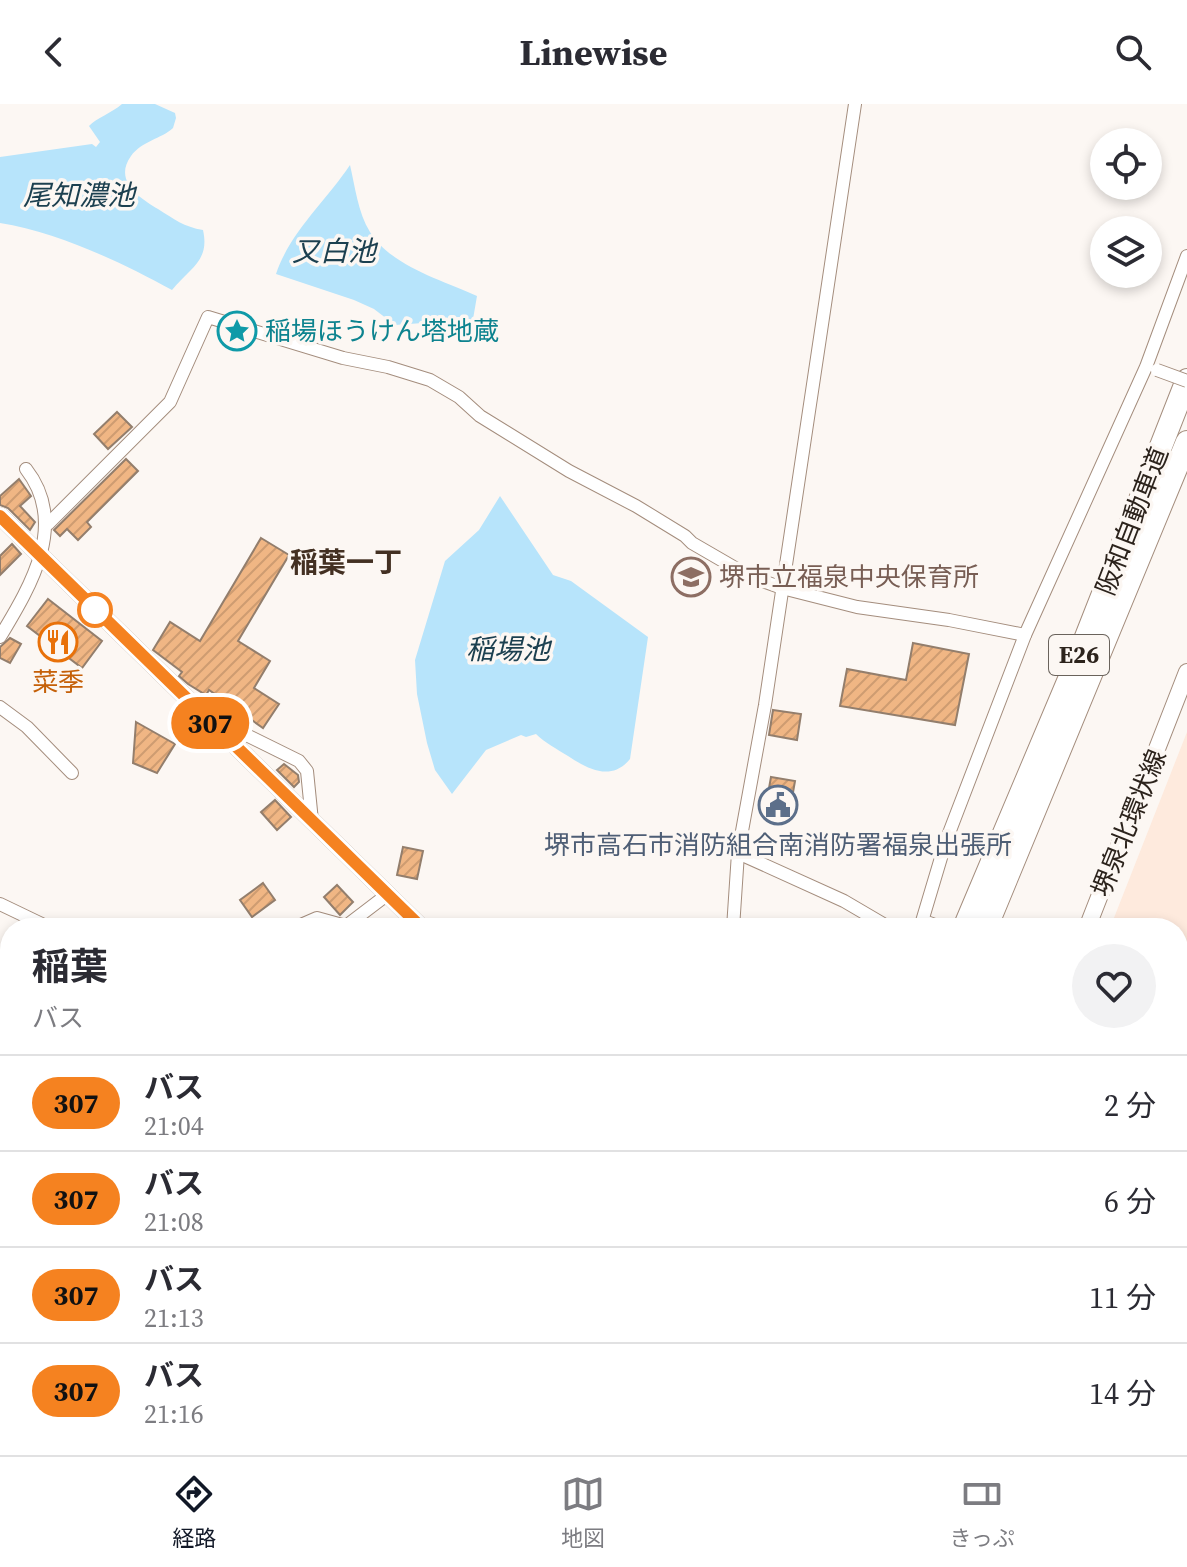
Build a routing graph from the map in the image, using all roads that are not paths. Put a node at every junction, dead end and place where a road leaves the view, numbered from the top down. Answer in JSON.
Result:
{"nodes":[{"id":1,"x":855,"y":104,"type":"edge"},
{"id":2,"x":1187,"y":256,"type":"edge"},
{"id":3,"x":1151,"y":368,"type":"junction"},
{"id":4,"x":1187,"y":380,"type":"edge"},
{"id":5,"x":1187,"y":442,"type":"edge"},
{"id":6,"x":26,"y":469,"type":"dead end"},
{"id":7,"x":0,"y":516,"type":"edge"},
{"id":8,"x":48,"y":524,"type":"junction"},
{"id":9,"x":39,"y":556,"type":"junction"},
{"id":10,"x":782,"y":588,"type":"junction"},
{"id":11,"x":1025,"y":635,"type":"junction"},
{"id":12,"x":0,"y":637,"type":"edge"},
{"id":13,"x":1187,"y":672,"type":"edge"},
{"id":14,"x":0,"y":707,"type":"edge"},
{"id":15,"x":199,"y":712,"type":"junction"},
{"id":16,"x":72,"y":773,"type":"dead end"},
{"id":17,"x":312,"y":821,"type":"junction"},
{"id":18,"x":738,"y":853,"type":"junction"},
{"id":19,"x":388,"y":894,"type":"junction"},
{"id":20,"x":0,"y":904,"type":"edge"},
{"id":21,"x":29,"y":918,"type":"edge"},
{"id":22,"x":357,"y":918,"type":"edge"},
{"id":23,"x":412,"y":918,"type":"edge"},
{"id":24,"x":734,"y":918,"type":"edge"},
{"id":25,"x":873,"y":918,"type":"edge"},
{"id":26,"x":931,"y":918,"type":"edge"},
{"id":27,"x":968,"y":918,"type":"edge"},
{"id":28,"x":990,"y":918,"type":"edge"},
{"id":29,"x":1091,"y":918,"type":"edge"}],
"edges":[{"from":1,"to":10,"type":"street"},
{"from":2,"to":3,"type":"street"},
{"from":3,"to":4,"type":"street","bridge":true},
{"from":3,"to":11,"type":"street"},
{"from":4,"to":27,"type":"highway","name":"阪和自動車道","number":"E26"},
{"from":5,"to":28,"type":"highway","name":"阪和自動車道","number":"E26"},
{"from":6,"to":8,"type":"street"},
{"from":7,"to":9,"type":"main road"},
{"from":8,"to":9,"type":"street"},
{"from":8,"to":10,"type":"street"},
{"from":9,"to":12,"type":"street"},
{"from":9,"to":15,"type":"main road"},
{"from":10,"to":11,"type":"street"},
{"from":10,"to":18,"type":"street"},
{"from":11,"to":26,"type":"street"},
{"from":13,"to":29,"type":"main road","name":"堺泉北環状線"},
{"from":14,"to":16,"type":"street"},
{"from":15,"to":17,"type":"main road"},
{"from":15,"to":17,"type":"street"},
{"from":17,"to":19,"type":"main road"},
{"from":18,"to":24,"type":"street"},
{"from":18,"to":25,"type":"street"},
{"from":19,"to":22,"type":"street"},
{"from":19,"to":23,"type":"main road"},
{"from":20,"to":21,"type":"street"}]}
